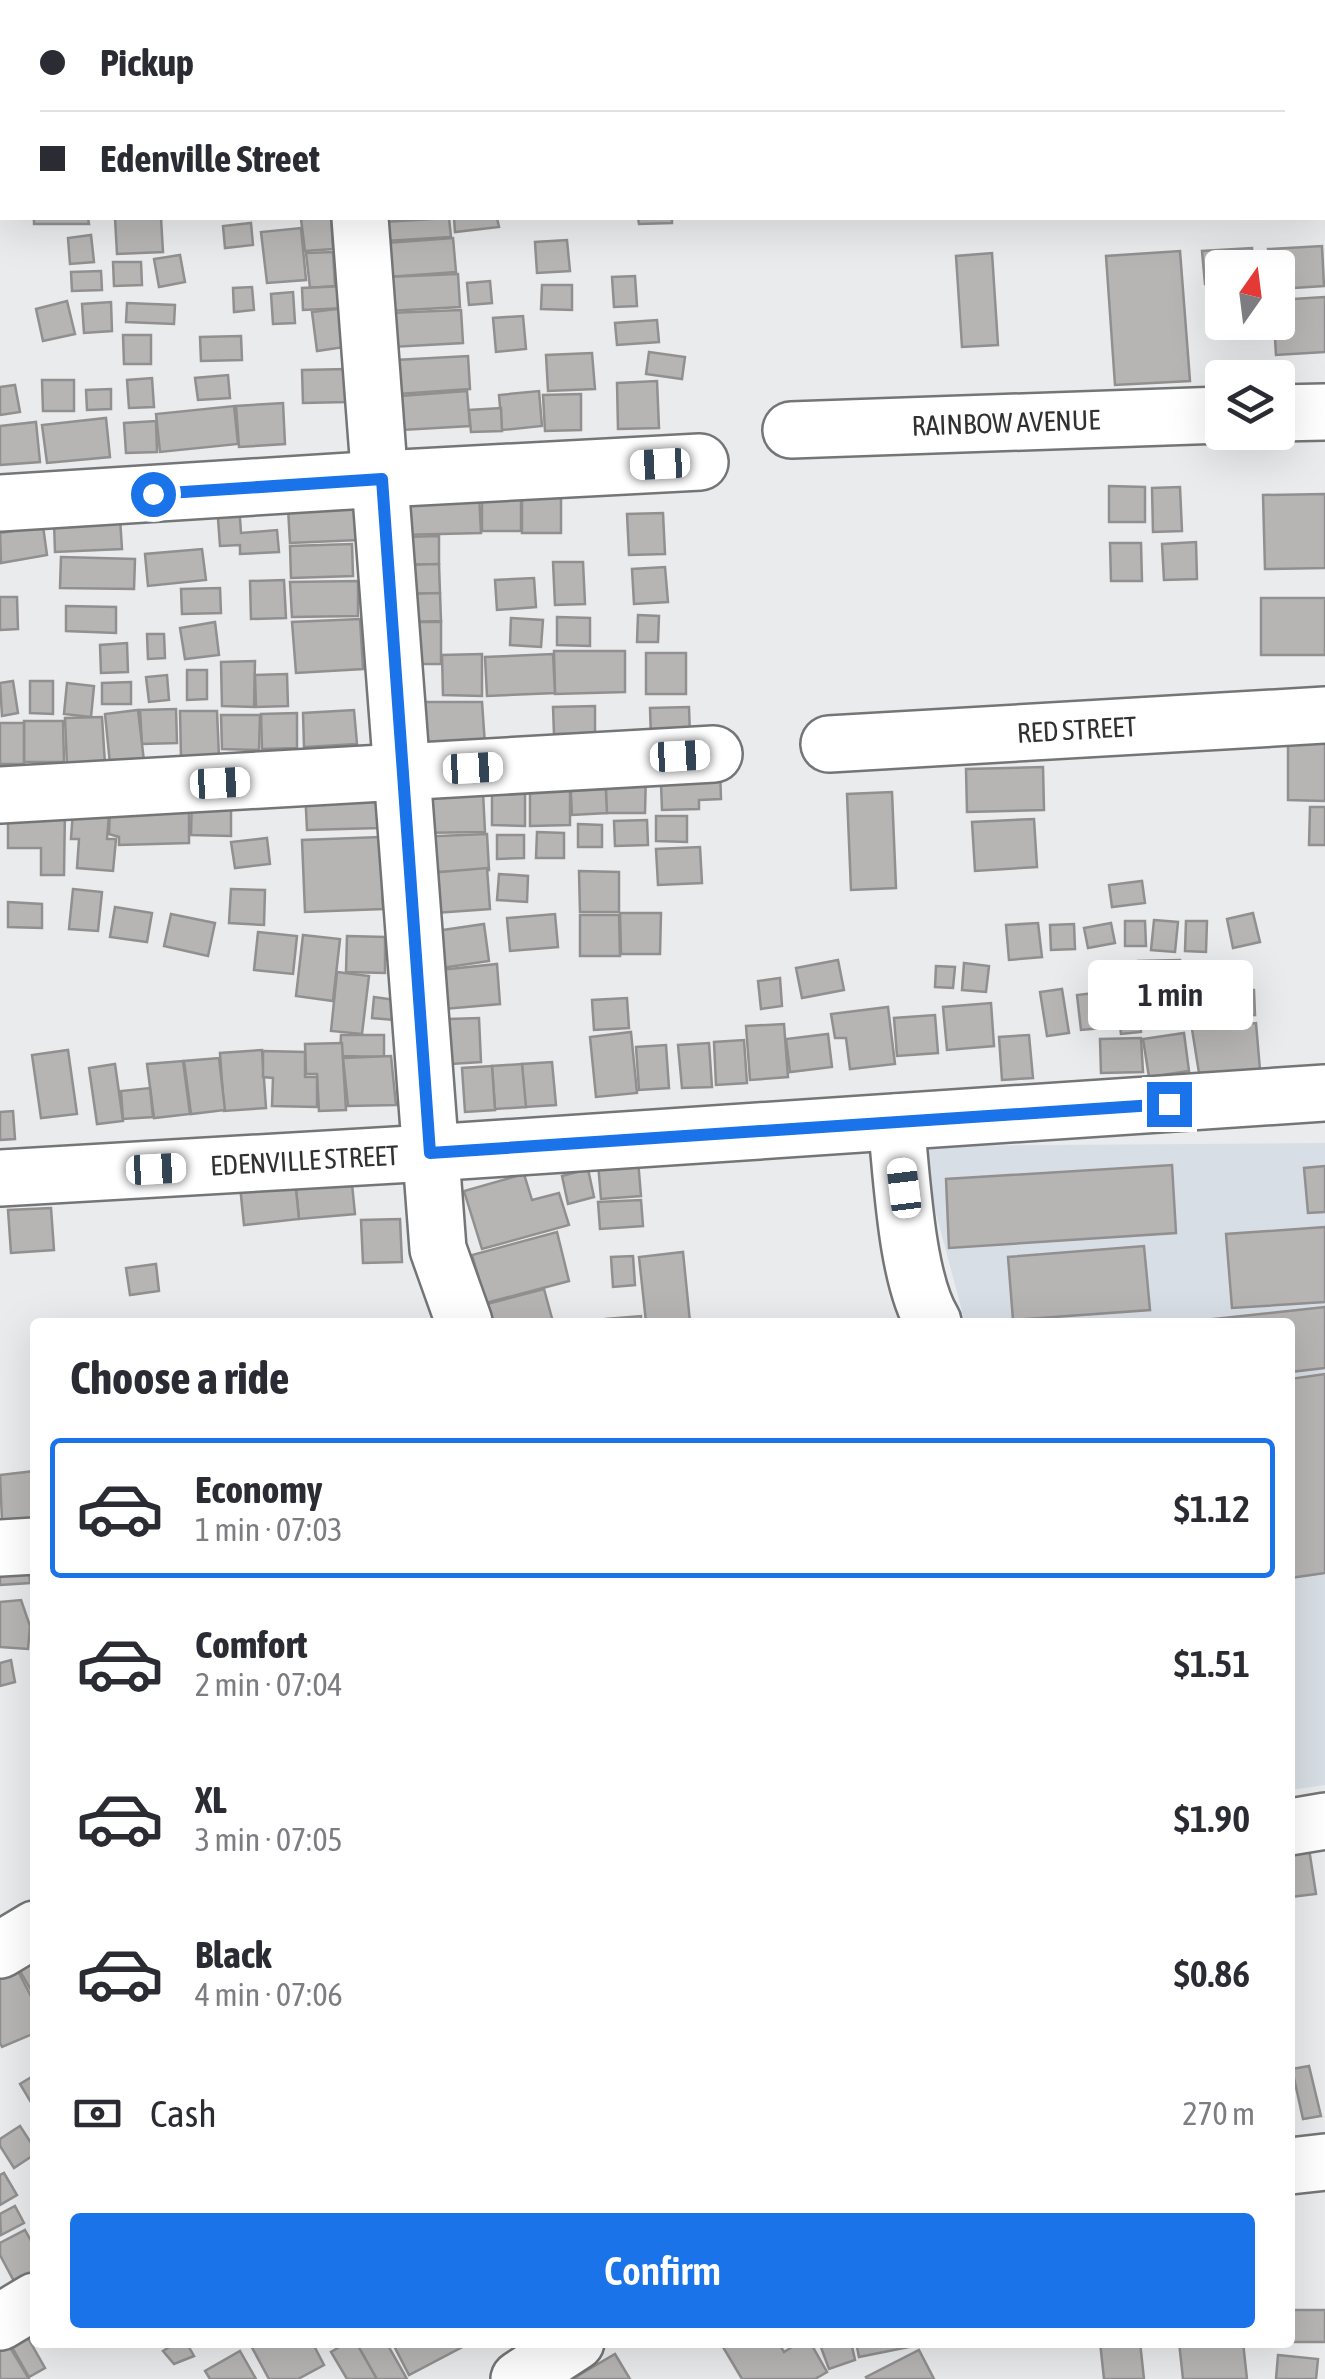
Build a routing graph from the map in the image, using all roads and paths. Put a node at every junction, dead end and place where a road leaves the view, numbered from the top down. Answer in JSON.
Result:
{"nodes":[{"id":1,"x":360,"y":220,"type":"edge"},
{"id":2,"x":1325,"y":412,"type":"edge"},
{"id":3,"x":1295,"y":413,"type":"edge"},
{"id":4,"x":1205,"y":416,"type":"edge"},
{"id":5,"x":792,"y":430,"type":"dead end"},
{"id":6,"x":700,"y":462,"type":"dead end"},
{"id":7,"x":382,"y":479,"type":"junction"},
{"id":8,"x":0,"y":504,"type":"edge"},
{"id":9,"x":1325,"y":715,"type":"edge"},
{"id":10,"x":829,"y":744,"type":"dead end"},
{"id":11,"x":714,"y":754,"type":"dead end"},
{"id":12,"x":404,"y":772,"type":"junction"},
{"id":13,"x":0,"y":796,"type":"edge"},
{"id":14,"x":1325,"y":1093,"type":"edge"},
{"id":15,"x":896,"y":1122,"type":"junction"},
{"id":16,"x":430,"y":1153,"type":"junction"},
{"id":17,"x":0,"y":1178,"type":"edge"},
{"id":18,"x":463,"y":1318,"type":"edge"},
{"id":19,"x":930,"y":1318,"type":"edge"},
{"id":20,"x":30,"y":1546,"type":"edge"},
{"id":21,"x":0,"y":1548,"type":"edge"},
{"id":22,"x":1325,"y":1821,"type":"edge"},
{"id":23,"x":1295,"y":1826,"type":"edge"},
{"id":24,"x":1325,"y":2162,"type":"edge"},
{"id":25,"x":1295,"y":2165,"type":"edge"},
{"id":26,"x":30,"y":2304,"type":"edge"},
{"id":27,"x":0,"y":2322,"type":"edge"},
{"id":28,"x":567,"y":2348,"type":"edge"},
{"id":29,"x":519,"y":2379,"type":"edge"}],
"edges":[{"from":1,"to":7,"type":"street"},
{"from":2,"to":3,"type":"street"},
{"from":4,"to":5,"type":"street","name":"RAINBOW AVENUE"},
{"from":6,"to":7,"type":"street"},
{"from":7,"to":8,"type":"street"},
{"from":7,"to":12,"type":"street"},
{"from":9,"to":10,"type":"street","name":"RED STREET"},
{"from":11,"to":12,"type":"street"},
{"from":12,"to":13,"type":"street"},
{"from":12,"to":16,"type":"street"},
{"from":14,"to":15,"type":"street","name":"EDENVILLE STREET"},
{"from":15,"to":16,"type":"street","name":"EDENVILLE STREET"},
{"from":15,"to":19,"type":"street"},
{"from":16,"to":17,"type":"street","name":"EDENVILLE STREET"},
{"from":16,"to":18,"type":"street"},
{"from":20,"to":21,"type":"street"},
{"from":22,"to":23,"type":"street"},
{"from":24,"to":25,"type":"street"},
{"from":26,"to":27,"type":"street"},
{"from":28,"to":29,"type":"street"}]}
